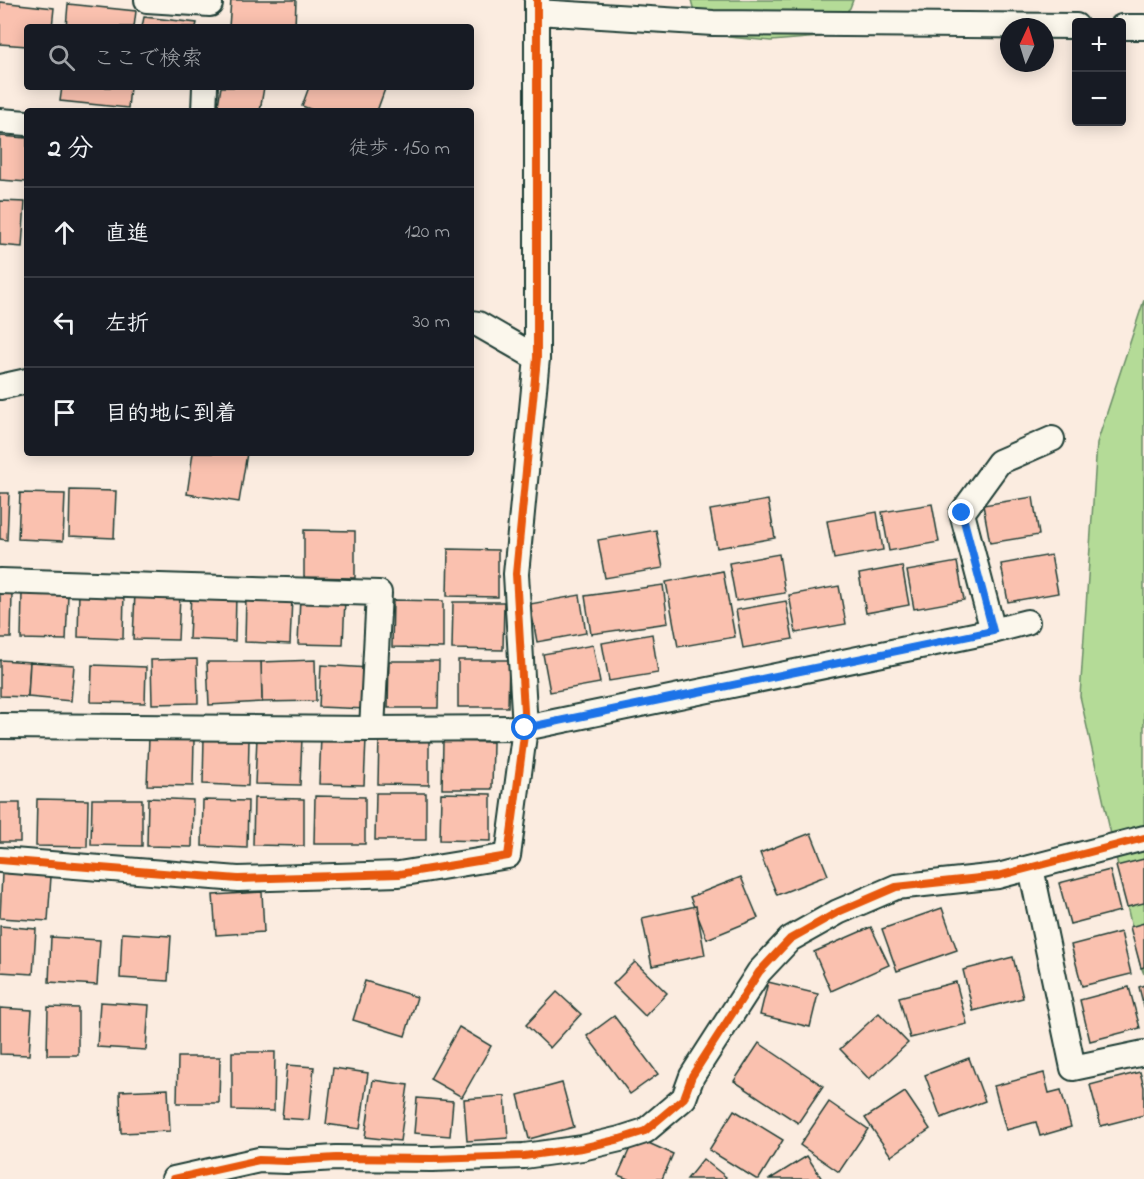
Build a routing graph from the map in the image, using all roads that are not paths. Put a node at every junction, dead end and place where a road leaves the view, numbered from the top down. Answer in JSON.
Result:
{"nodes":[{"id":1,"x":147,"y":0,"type":"edge"},
{"id":2,"x":537,"y":6,"type":"edge"},
{"id":3,"x":209,"y":10,"type":"edge"},
{"id":4,"x":1072,"y":26,"type":"edge"},
{"id":5,"x":1126,"y":27,"type":"edge"},
{"id":6,"x":1144,"y":27,"type":"edge"},
{"id":7,"x":205,"y":90,"type":"edge"},
{"id":8,"x":204,"y":108,"type":"edge"},
{"id":9,"x":0,"y":121,"type":"edge"},
{"id":10,"x":24,"y":123,"type":"edge"},
{"id":11,"x":474,"y":323,"type":"edge"},
{"id":12,"x":537,"y":358,"type":"junction"},
{"id":13,"x":24,"y":382,"type":"edge"},
{"id":14,"x":0,"y":387,"type":"edge"},
{"id":15,"x":1052,"y":439,"type":"dead end"},
{"id":16,"x":0,"y":581,"type":"edge"},
{"id":17,"x":1026,"y":622,"type":"dead end"},
{"id":18,"x":993,"y":631,"type":"junction"},
{"id":19,"x":0,"y":726,"type":"edge"},
{"id":20,"x":525,"y":728,"type":"junction"},
{"id":21,"x":372,"y":729,"type":"junction"},
{"id":22,"x":1144,"y":838,"type":"edge"},
{"id":23,"x":0,"y":860,"type":"edge"},
{"id":24,"x":1031,"y":868,"type":"junction"},
{"id":25,"x":1144,"y":1053,"type":"edge"},
{"id":26,"x":179,"y":1179,"type":"edge"}],
"edges":[{"from":1,"to":3,"type":"street"},
{"from":2,"to":4,"type":"street"},
{"from":2,"to":12,"type":"street"},
{"from":5,"to":6,"type":"street"},
{"from":7,"to":8,"type":"street"},
{"from":9,"to":10,"type":"street"},
{"from":11,"to":12,"type":"street"},
{"from":12,"to":20,"type":"street"},
{"from":13,"to":14,"type":"street"},
{"from":15,"to":18,"type":"street"},
{"from":16,"to":21,"type":"street"},
{"from":17,"to":18,"type":"street"},
{"from":18,"to":20,"type":"street"},
{"from":19,"to":21,"type":"street"},
{"from":20,"to":21,"type":"street"},
{"from":20,"to":23,"type":"street"},
{"from":22,"to":24,"type":"street"},
{"from":24,"to":25,"type":"street"},
{"from":24,"to":26,"type":"street"}]}
